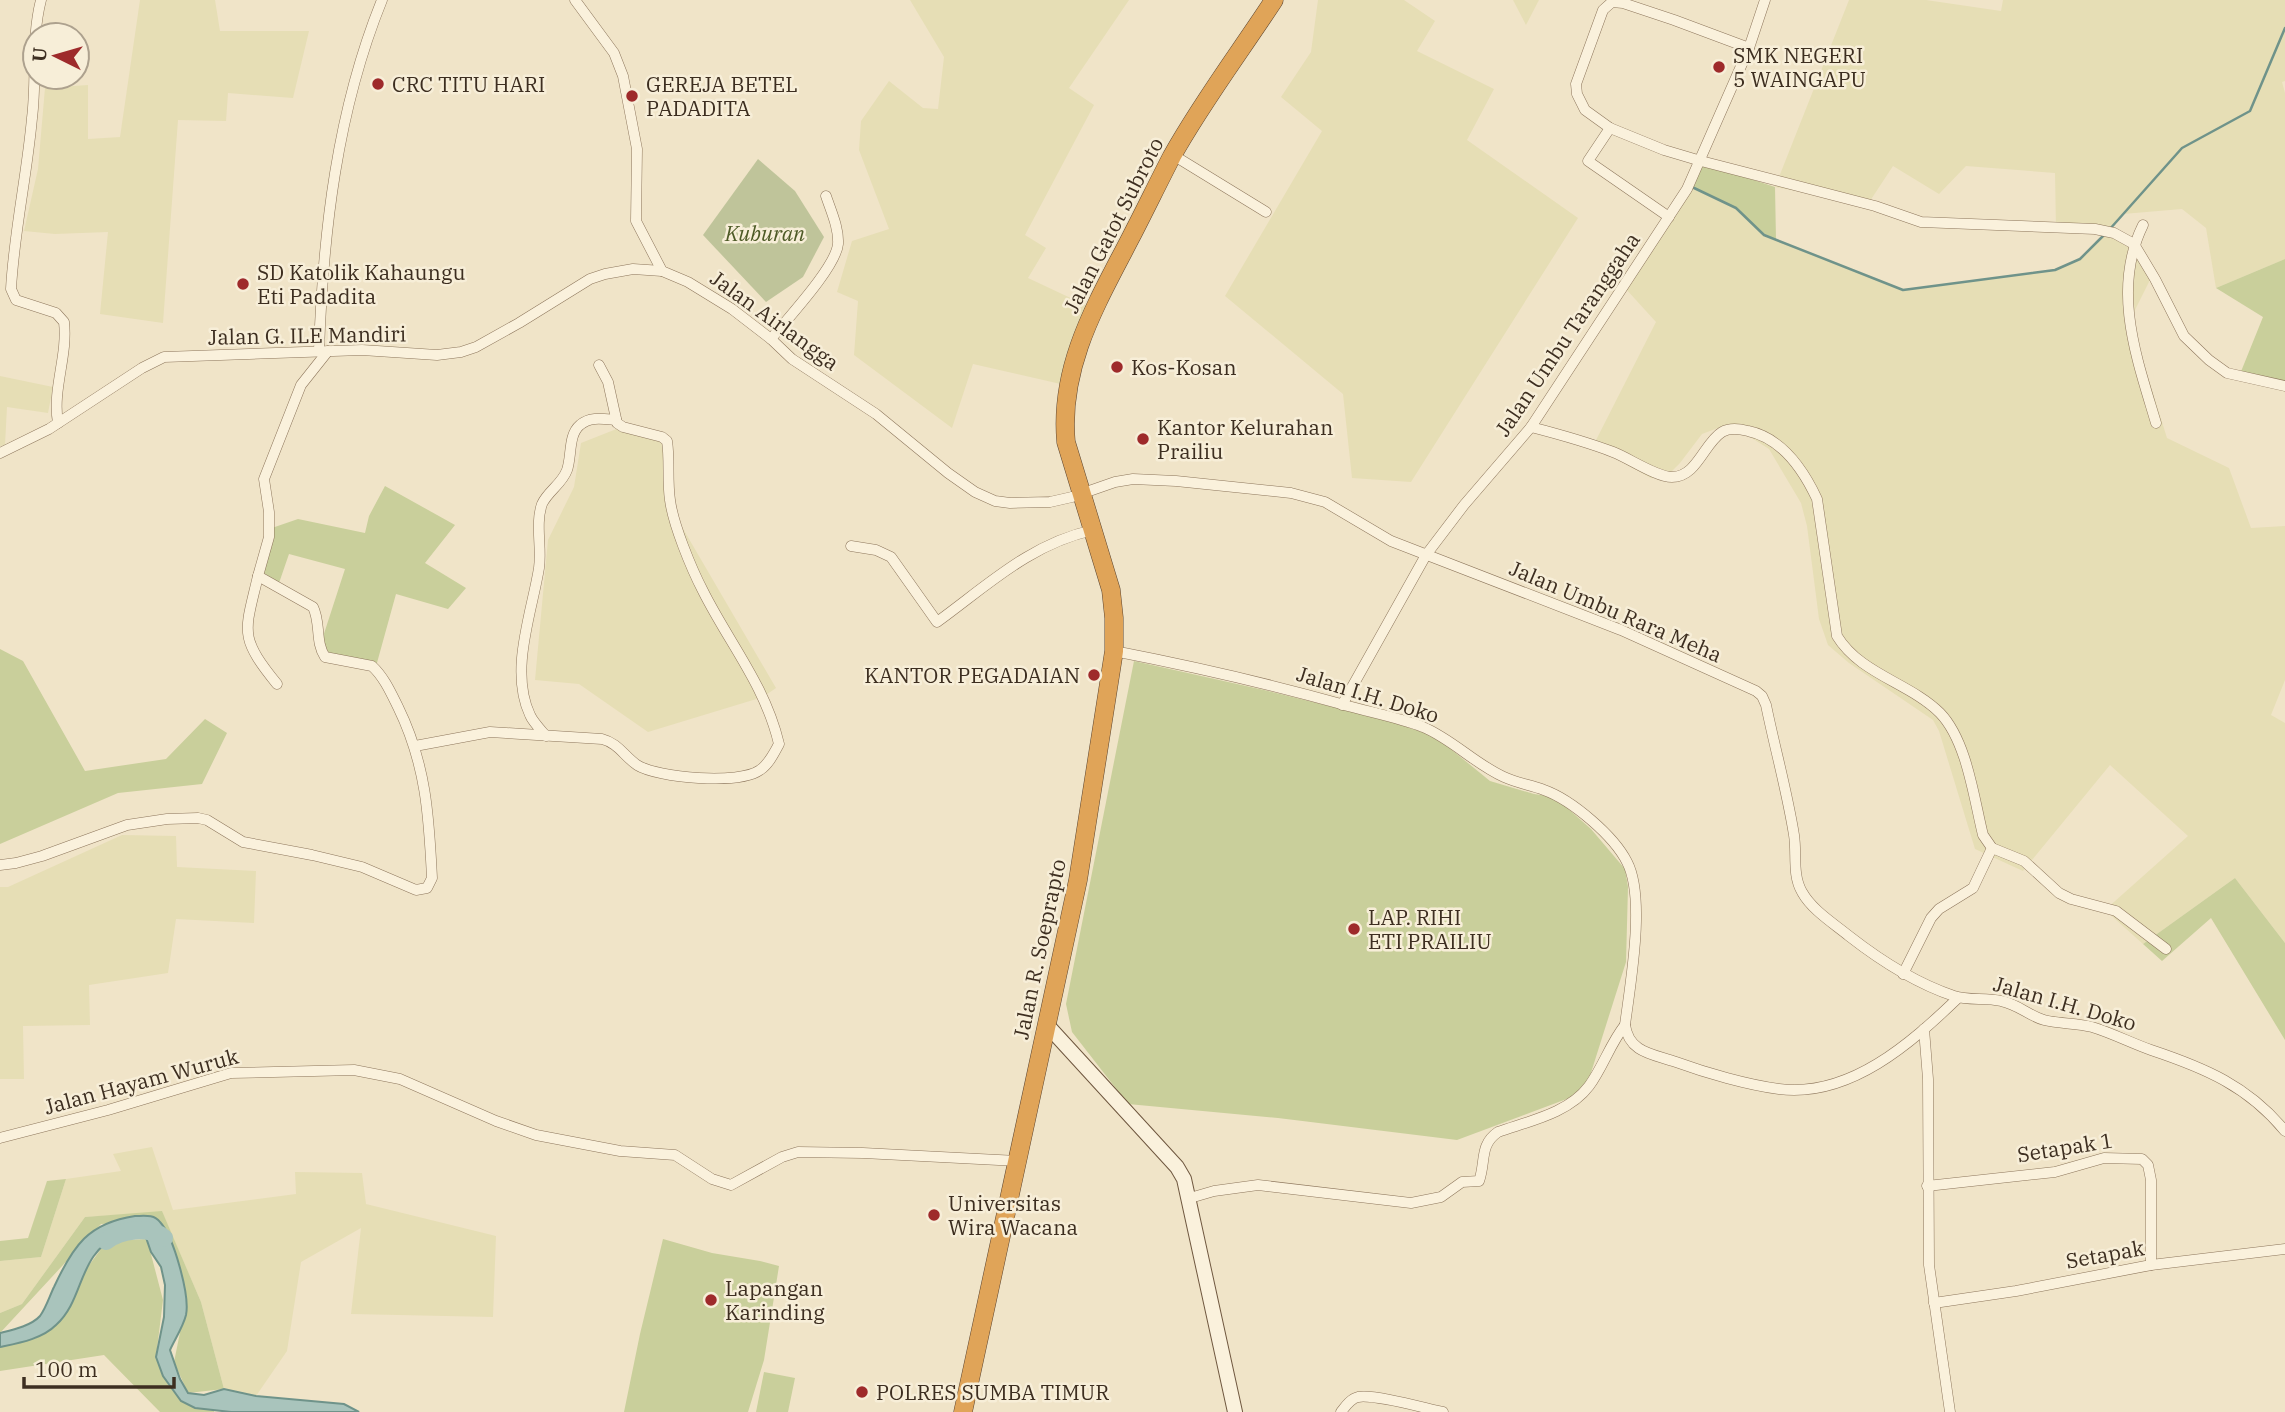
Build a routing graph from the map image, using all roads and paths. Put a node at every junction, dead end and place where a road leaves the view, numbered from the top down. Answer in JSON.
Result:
{"nodes":[{"id":1,"x":41,"y":0,"type":"edge"},
{"id":2,"x":382,"y":0,"type":"edge"},
{"id":3,"x":575,"y":0,"type":"edge"},
{"id":4,"x":1274,"y":0,"type":"edge"},
{"id":5,"x":1765,"y":0,"type":"edge"},
{"id":6,"x":1749,"y":48,"type":"junction"},
{"id":7,"x":1610,"y":128,"type":"junction"},
{"id":8,"x":1173,"y":155,"type":"junction"},
{"id":9,"x":1701,"y":161,"type":"junction"},
{"id":10,"x":826,"y":196,"type":"dead end"},
{"id":11,"x":1266,"y":212,"type":"dead end"},
{"id":12,"x":1669,"y":217,"type":"junction"},
{"id":13,"x":2143,"y":225,"type":"dead end"},
{"id":14,"x":2134,"y":244,"type":"junction"},
{"id":15,"x":662,"y":271,"type":"junction"},
{"id":16,"x":771,"y":339,"type":"junction"},
{"id":17,"x":324,"y":351,"type":"junction"},
{"id":18,"x":599,"y":365,"type":"dead end"},
{"id":19,"x":2285,"y":386,"type":"edge"},
{"id":20,"x":616,"y":420,"type":"junction"},
{"id":21,"x":2156,"y":423,"type":"dead end"},
{"id":22,"x":58,"y":424,"type":"junction"},
{"id":23,"x":1531,"y":427,"type":"junction"},
{"id":24,"x":0,"y":453,"type":"edge"},
{"id":25,"x":1081,"y":494,"type":"junction"},
{"id":26,"x":1093,"y":530,"type":"junction"},
{"id":27,"x":851,"y":546,"type":"dead end"},
{"id":28,"x":1426,"y":555,"type":"junction"},
{"id":29,"x":258,"y":576,"type":"junction"},
{"id":30,"x":1114,"y":651,"type":"junction"},
{"id":31,"x":277,"y":684,"type":"dead end"},
{"id":32,"x":1342,"y":705,"type":"junction"},
{"id":33,"x":545,"y":736,"type":"junction"},
{"id":34,"x":415,"y":746,"type":"junction"},
{"id":35,"x":1992,"y":848,"type":"junction"},
{"id":36,"x":0,"y":865,"type":"edge"},
{"id":37,"x":2166,"y":948,"type":"dead end"},
{"id":38,"x":1903,"y":974,"type":"junction"},
{"id":39,"x":1958,"y":998,"type":"junction"},
{"id":40,"x":1625,"y":1025,"type":"junction"},
{"id":41,"x":1046,"y":1026,"type":"junction"},
{"id":42,"x":1924,"y":1029,"type":"junction"},
{"id":43,"x":2285,"y":1131,"type":"edge"},
{"id":44,"x":0,"y":1138,"type":"edge"},
{"id":45,"x":1018,"y":1161,"type":"junction"},
{"id":46,"x":1927,"y":1186,"type":"junction"},
{"id":47,"x":1190,"y":1198,"type":"junction"},
{"id":48,"x":2285,"y":1249,"type":"edge"},
{"id":49,"x":2151,"y":1265,"type":"junction"},
{"id":50,"x":1934,"y":1303,"type":"junction"},
{"id":51,"x":963,"y":1412,"type":"edge"},
{"id":52,"x":1235,"y":1412,"type":"edge"},
{"id":53,"x":1341,"y":1412,"type":"edge"},
{"id":54,"x":1443,"y":1412,"type":"edge"},
{"id":55,"x":1950,"y":1412,"type":"edge"}],
"edges":[{"from":1,"to":22,"type":"street"},
{"from":2,"to":17,"type":"street"},
{"from":3,"to":15,"type":"street"},
{"from":4,"to":8,"type":"highway","name":"Jalan Gatot Subroto"},
{"from":5,"to":6,"type":"street","name":"Jalan Umbu Taranggaha"},
{"from":6,"to":7,"type":"street"},
{"from":6,"to":9,"type":"street","name":"Jalan Umbu Taranggaha"},
{"from":7,"to":9,"type":"street"},
{"from":7,"to":12,"type":"street"},
{"from":8,"to":11,"type":"street"},
{"from":8,"to":25,"type":"highway","name":"Jalan Gatot Subroto"},
{"from":9,"to":12,"type":"street","name":"Jalan Umbu Taranggaha"},
{"from":9,"to":14,"type":"street"},
{"from":10,"to":16,"type":"street"},
{"from":12,"to":23,"type":"street","name":"Jalan Umbu Taranggaha"},
{"from":13,"to":14,"type":"street"},
{"from":14,"to":19,"type":"street"},
{"from":14,"to":21,"type":"street"},
{"from":15,"to":16,"type":"street","name":"Jalan Airlangga"},
{"from":15,"to":17,"type":"street","name":"Jalan G. ILE Mandiri"},
{"from":16,"to":25,"type":"street","name":"Jalan Airlangga"},
{"from":17,"to":22,"type":"street","name":"Jalan G. ILE Mandiri"},
{"from":17,"to":29,"type":"street"},
{"from":18,"to":20,"type":"street"},
{"from":20,"to":33,"type":"street"},
{"from":20,"to":33,"type":"street"},
{"from":22,"to":24,"type":"street","name":"Jalan G. ILE Mandiri"},
{"from":23,"to":28,"type":"street","name":"Jalan Umbu Taranggaha"},
{"from":23,"to":35,"type":"street"},
{"from":25,"to":26,"type":"highway","name":"Jalan R. Soeprapto"},
{"from":25,"to":28,"type":"street","name":"Jalan Umbu Rara Meha"},
{"from":26,"to":27,"type":"street"},
{"from":26,"to":30,"type":"highway","name":"Jalan R. Soeprapto"},
{"from":28,"to":32,"type":"street","name":"Jalan Umbu Taranggaha"},
{"from":28,"to":38,"type":"street","name":"Jalan Umbu Rara Meha"},
{"from":29,"to":31,"type":"street"},
{"from":29,"to":34,"type":"street"},
{"from":30,"to":32,"type":"street","name":"Jalan I.H. Doko"},
{"from":30,"to":41,"type":"highway","name":"Jalan R. Soeprapto"},
{"from":32,"to":40,"type":"street","name":"Jalan I.H. Doko"},
{"from":33,"to":34,"type":"street"},
{"from":34,"to":36,"type":"street"},
{"from":35,"to":37,"type":"street"},
{"from":35,"to":38,"type":"street"},
{"from":38,"to":39,"type":"street","name":"Jalan Umbu Rara Meha"},
{"from":39,"to":42,"type":"street"},
{"from":39,"to":43,"type":"street","name":"Jalan I.H. Doko"},
{"from":40,"to":42,"type":"street"},
{"from":40,"to":47,"type":"street"},
{"from":41,"to":45,"type":"highway","name":"Jalan R. Soeprapto"},
{"from":41,"to":47,"type":"street"},
{"from":42,"to":46,"type":"street"},
{"from":44,"to":45,"type":"street","name":"Jalan Hayam Wuruk"},
{"from":45,"to":51,"type":"highway","name":"Jalan R. Soeprapto"},
{"from":46,"to":49,"type":"street","name":"Setapak 1"},
{"from":46,"to":50,"type":"street"},
{"from":47,"to":52,"type":"street"},
{"from":48,"to":49,"type":"street","name":"Setapak"},
{"from":49,"to":50,"type":"street","name":"Setapak"},
{"from":50,"to":55,"type":"street"},
{"from":53,"to":54,"type":"street"}]}
